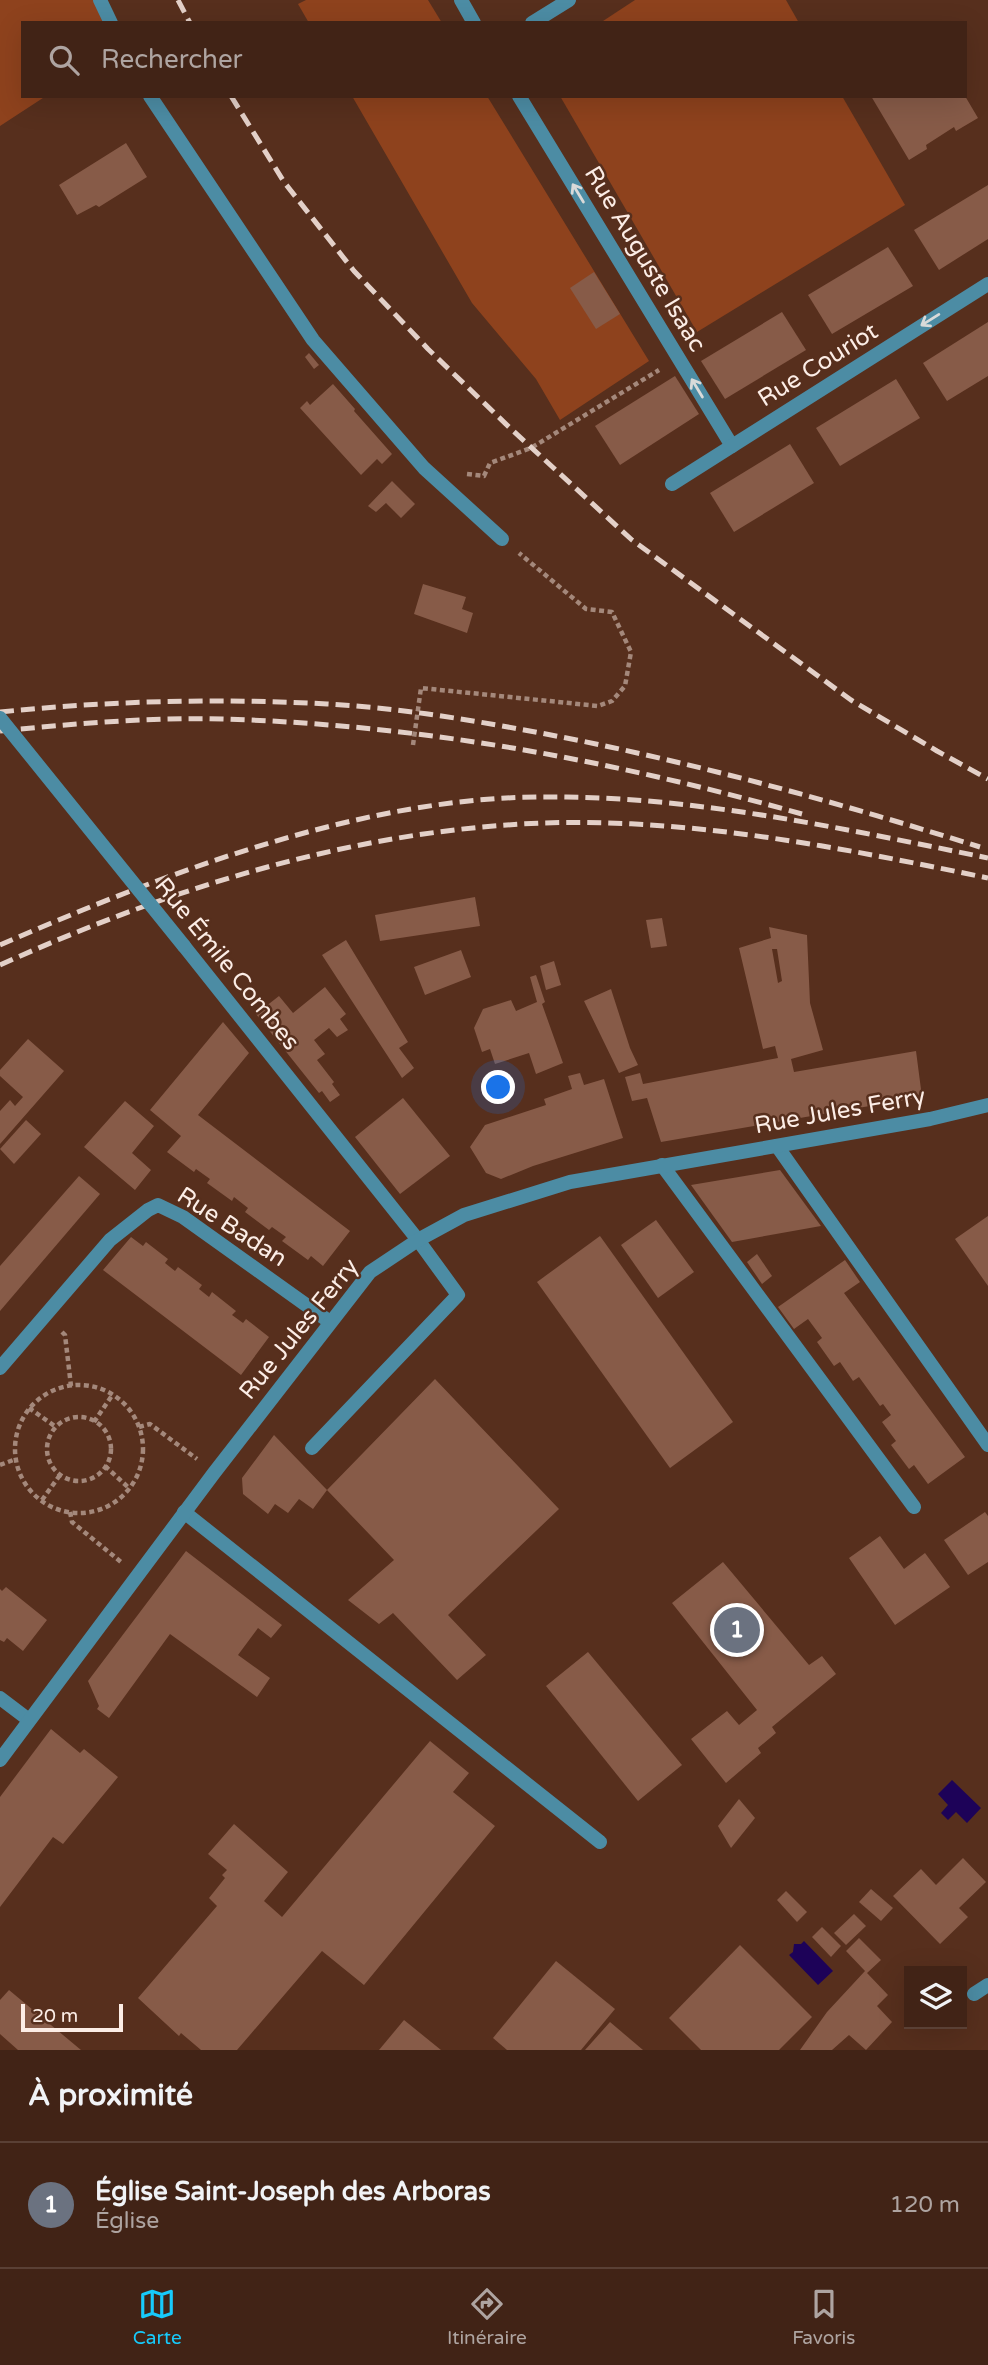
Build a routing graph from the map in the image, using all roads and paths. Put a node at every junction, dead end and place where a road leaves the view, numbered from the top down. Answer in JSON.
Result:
{"nodes":[{"id":1,"x":100,"y":0,"type":"edge"},
{"id":2,"x":461,"y":0,"type":"edge"},
{"id":3,"x":569,"y":0,"type":"edge"},
{"id":4,"x":110,"y":21,"type":"edge"},
{"id":5,"x":473,"y":21,"type":"edge"},
{"id":6,"x":535,"y":21,"type":"edge"},
{"id":7,"x":151,"y":98,"type":"edge"},
{"id":8,"x":520,"y":98,"type":"edge"},
{"id":9,"x":988,"y":284,"type":"edge"},
{"id":10,"x":678,"y":357,"type":"junction"},
{"id":11,"x":732,"y":446,"type":"junction"},
{"id":12,"x":424,"y":468,"type":"junction"},
{"id":13,"x":672,"y":484,"type":"dead end"},
{"id":14,"x":502,"y":539,"type":"joint"},
{"id":15,"x":0,"y":718,"type":"edge"},
{"id":16,"x":413,"y":746,"type":"dead end"},
{"id":17,"x":988,"y":1105,"type":"edge"},
{"id":18,"x":777,"y":1146,"type":"junction"},
{"id":19,"x":662,"y":1165,"type":"junction"},
{"id":20,"x":418,"y":1240,"type":"junction"},
{"id":21,"x":46,"y":1315,"type":"junction"},
{"id":22,"x":330,"y":1322,"type":"junction"},
{"id":23,"x":0,"y":1368,"type":"edge"},
{"id":24,"x":71,"y":1386,"type":"junction"},
{"id":25,"x":113,"y":1394,"type":"junction"},
{"id":26,"x":29,"y":1408,"type":"junction"},
{"id":27,"x":94,"y":1422,"type":"junction"},
{"id":28,"x":55,"y":1427,"type":"junction"},
{"id":29,"x":139,"y":1427,"type":"junction"},
{"id":30,"x":988,"y":1445,"type":"edge"},
{"id":31,"x":312,"y":1448,"type":"dead end"},
{"id":32,"x":16,"y":1460,"type":"junction"},
{"id":33,"x":0,"y":1465,"type":"edge"},
{"id":34,"x":104,"y":1466,"type":"junction"},
{"id":35,"x":214,"y":1473,"type":"junction"},
{"id":36,"x":60,"y":1475,"type":"junction"},
{"id":37,"x":131,"y":1489,"type":"junction"},
{"id":38,"x":42,"y":1500,"type":"junction"},
{"id":39,"x":914,"y":1507,"type":"dead end"},
{"id":40,"x":70,"y":1513,"type":"junction"},
{"id":41,"x":184,"y":1513,"type":"junction"},
{"id":42,"x":124,"y":1593,"type":"junction"},
{"id":43,"x":0,"y":1698,"type":"edge"},
{"id":44,"x":29,"y":1720,"type":"junction"},
{"id":45,"x":0,"y":1760,"type":"edge"},
{"id":46,"x":600,"y":1842,"type":"dead end"},
{"id":47,"x":988,"y":1985,"type":"edge"},
{"id":48,"x":974,"y":1994,"type":"dead end"}],
"edges":[{"from":1,"to":4,"type":"street"},
{"from":2,"to":5,"type":"street"},
{"from":3,"to":6,"type":"street"},
{"from":7,"to":12,"type":"street"},
{"from":10,"to":8,"type":"street","name":"Rue Auguste Isaac","one_way":true},
{"from":9,"to":11,"type":"street","name":"Rue Couriot","one_way":true},
{"from":11,"to":10,"type":"street","name":"Rue Auguste Isaac","one_way":true},
{"from":10,"to":12,"type":"path"},
{"from":11,"to":13,"type":"street","name":"Rue Couriot"},
{"from":12,"to":14,"type":"street"},
{"from":14,"to":16,"type":"path"},
{"from":15,"to":20,"type":"street","name":"Rue Émile Combes","bridge":true},
{"from":17,"to":18,"type":"street","name":"Rue Jules Ferry"},
{"from":18,"to":19,"type":"street","name":"Rue Jules Ferry"},
{"from":18,"to":30,"type":"street"},
{"from":19,"to":20,"type":"street","name":"Rue Jules Ferry"},
{"from":19,"to":39,"type":"street"},
{"from":20,"to":22,"type":"street","name":"Rue Jules Ferry"},
{"from":20,"to":31,"type":"street","name":"Rue Émile Combes"},
{"from":21,"to":22,"type":"street","name":"Rue Badan"},
{"from":21,"to":23,"type":"street","name":"Rue Badan"},
{"from":21,"to":24,"type":"path"},
{"from":22,"to":35,"type":"street","name":"Rue Jules Ferry"},
{"from":24,"to":25,"type":"path"},
{"from":24,"to":26,"type":"path"},
{"from":25,"to":27,"type":"path"},
{"from":25,"to":29,"type":"path"},
{"from":26,"to":28,"type":"path"},
{"from":26,"to":32,"type":"path"},
{"from":27,"to":28,"type":"path"},
{"from":27,"to":34,"type":"path"},
{"from":28,"to":36,"type":"path"},
{"from":29,"to":35,"type":"path"},
{"from":29,"to":37,"type":"path"},
{"from":32,"to":33,"type":"path"},
{"from":32,"to":38,"type":"path"},
{"from":34,"to":36,"type":"path"},
{"from":34,"to":37,"type":"path"},
{"from":35,"to":41,"type":"street","name":"Rue Jules Ferry"},
{"from":36,"to":38,"type":"path"},
{"from":37,"to":40,"type":"path"},
{"from":38,"to":40,"type":"path"},
{"from":40,"to":42,"type":"path"},
{"from":41,"to":42,"type":"street","name":"Rue Jules Ferry"},
{"from":41,"to":46,"type":"street"},
{"from":42,"to":44,"type":"street","name":"Rue Jules Ferry"},
{"from":43,"to":44,"type":"street"},
{"from":44,"to":45,"type":"street","name":"Rue Jules Ferry"},
{"from":47,"to":48,"type":"street"}]}
